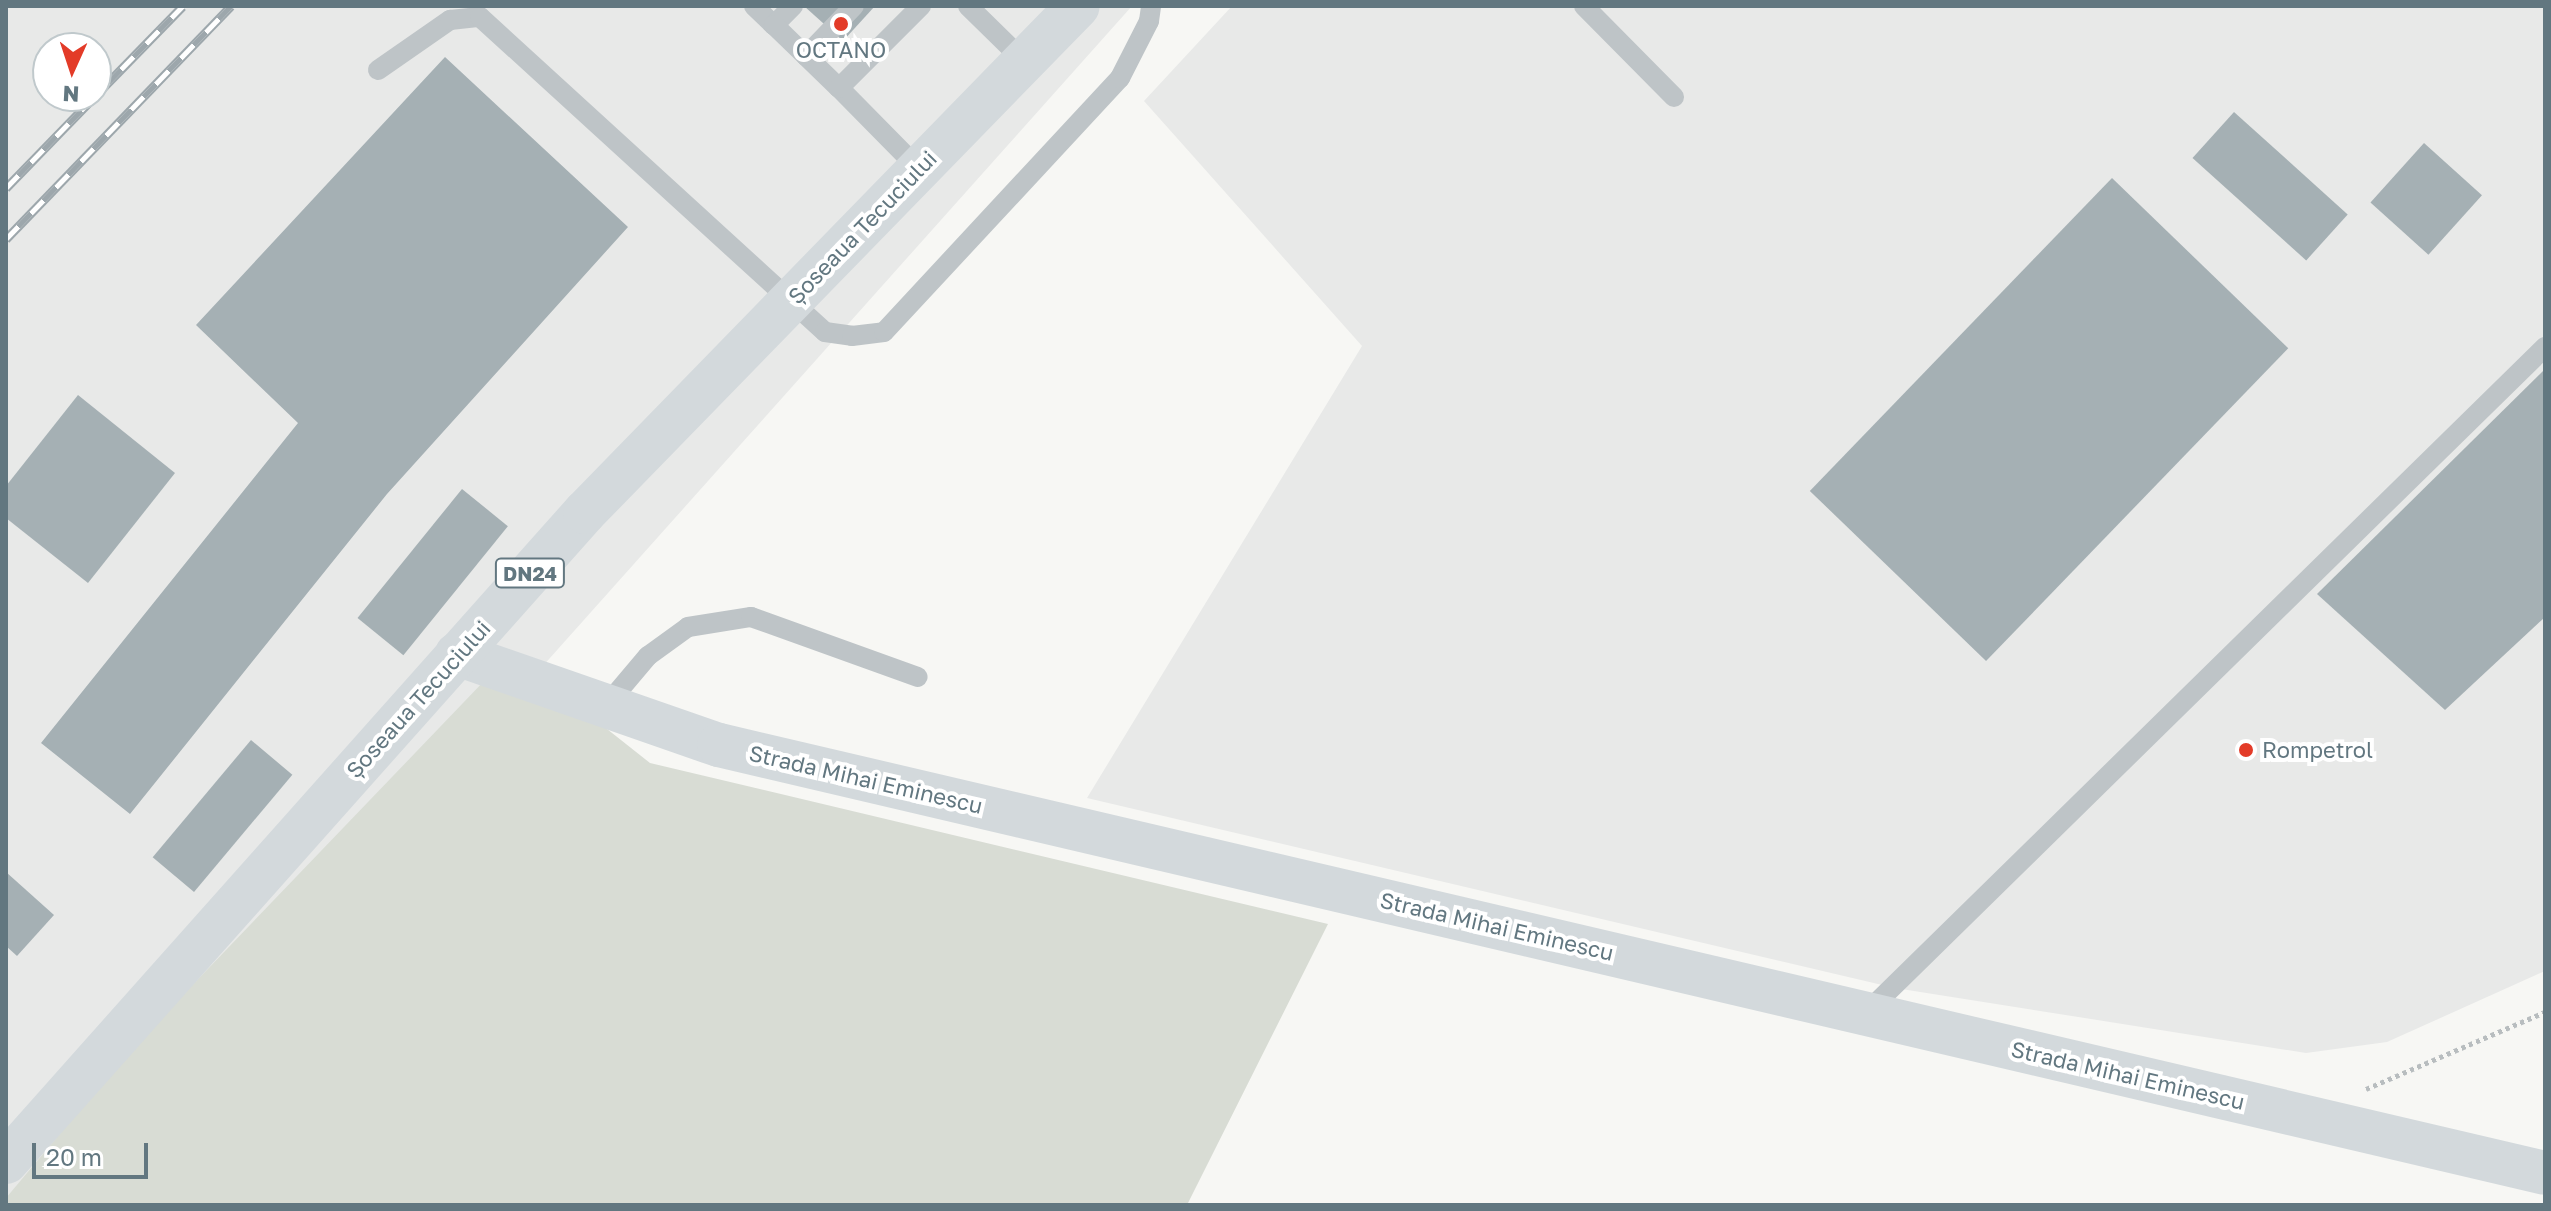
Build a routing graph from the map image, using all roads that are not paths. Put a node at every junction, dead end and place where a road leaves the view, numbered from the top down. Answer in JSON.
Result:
{"nodes":[{"id":1,"x":754,"y":6,"type":"edge"},
{"id":2,"x":793,"y":6,"type":"edge"},
{"id":3,"x":854,"y":6,"type":"edge"},
{"id":4,"x":921,"y":6,"type":"edge"},
{"id":5,"x":968,"y":6,"type":"edge"},
{"id":6,"x":1078,"y":6,"type":"edge"},
{"id":7,"x":1151,"y":6,"type":"edge"},
{"id":8,"x":1584,"y":6,"type":"edge"},
{"id":9,"x":774,"y":25,"type":"junction"},
{"id":10,"x":806,"y":56,"type":"junction"},
{"id":11,"x":1024,"y":61,"type":"junction"},
{"id":12,"x":378,"y":70,"type":"dead end"},
{"id":13,"x":839,"y":88,"type":"junction"},
{"id":14,"x":1674,"y":97,"type":"dead end"},
{"id":15,"x":919,"y":169,"type":"junction"},
{"id":16,"x":790,"y":300,"type":"junction"},
{"id":17,"x":2545,"y":347,"type":"edge"},
{"id":18,"x":457,"y":654,"type":"junction"},
{"id":19,"x":918,"y":677,"type":"dead end"},
{"id":20,"x":604,"y":708,"type":"junction"},
{"id":21,"x":1865,"y":1014,"type":"junction"},
{"id":22,"x":6,"y":1162,"type":"edge"},
{"id":23,"x":2545,"y":1173,"type":"edge"}],
"edges":[{"from":1,"to":9,"type":"lane"},
{"from":2,"to":9,"type":"lane"},
{"from":3,"to":10,"type":"lane"},
{"from":4,"to":13,"type":"lane"},
{"from":5,"to":11,"type":"lane"},
{"from":6,"to":11,"type":"main road","name":"Șoseaua Tecuciului","number":"DN24"},
{"from":7,"to":16,"type":"lane"},
{"from":8,"to":14,"type":"lane"},
{"from":9,"to":10,"type":"lane"},
{"from":10,"to":13,"type":"lane"},
{"from":11,"to":15,"type":"main road","name":"Șoseaua Tecuciului","number":"DN24"},
{"from":12,"to":16,"type":"lane"},
{"from":13,"to":15,"type":"lane"},
{"from":15,"to":16,"type":"main road","name":"Șoseaua Tecuciului","number":"DN24"},
{"from":16,"to":18,"type":"main road","name":"Șoseaua Tecuciului","number":"DN24"},
{"from":17,"to":21,"type":"lane"},
{"from":18,"to":20,"type":"main road","name":"Strada Mihai Eminescu"},
{"from":18,"to":22,"type":"main road","name":"Șoseaua Tecuciului","number":"DN24"},
{"from":19,"to":20,"type":"lane"},
{"from":20,"to":21,"type":"main road","name":"Strada Mihai Eminescu"},
{"from":21,"to":23,"type":"main road","name":"Strada Mihai Eminescu"}]}
